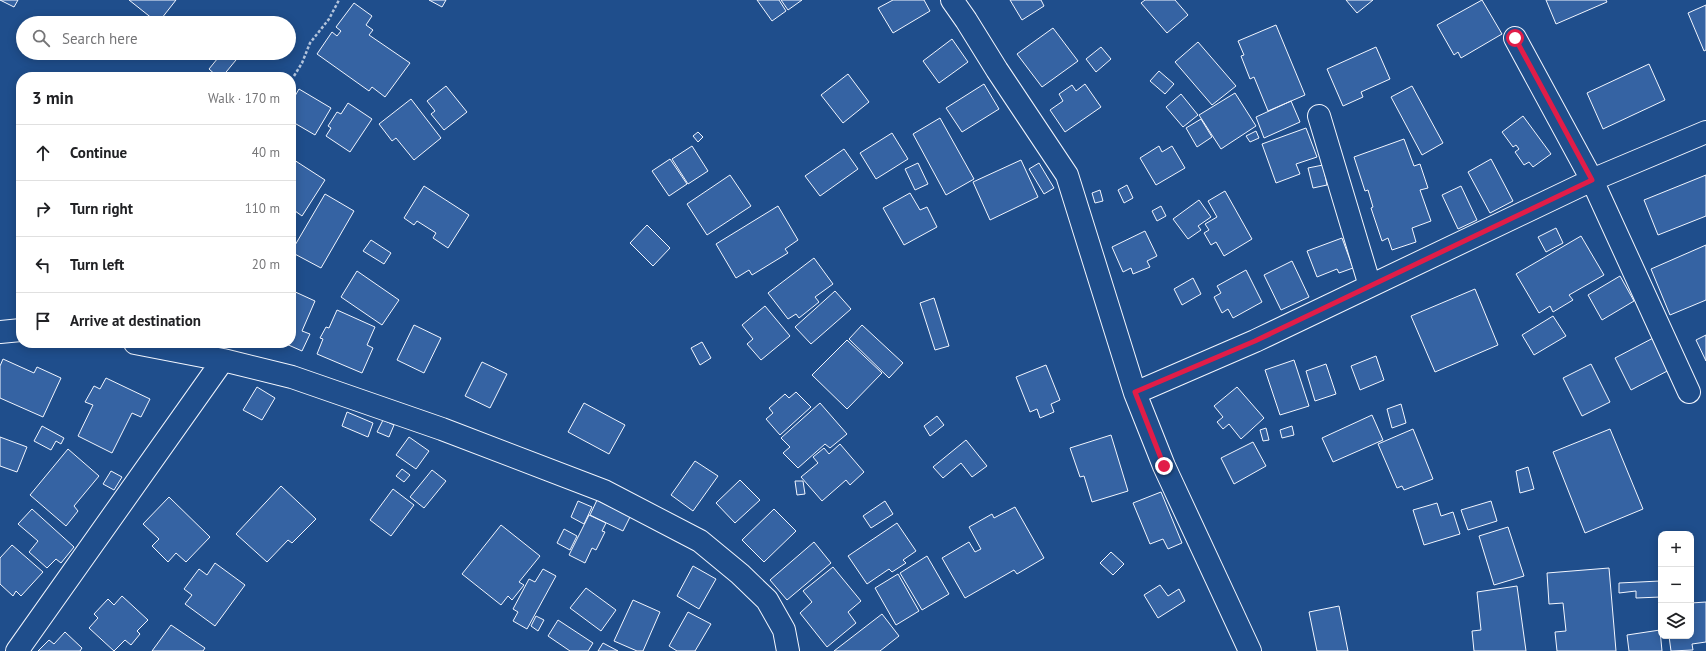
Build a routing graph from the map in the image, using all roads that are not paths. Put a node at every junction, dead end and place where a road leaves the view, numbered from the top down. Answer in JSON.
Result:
{"nodes":[{"id":1,"x":952,"y":0,"type":"edge"},
{"id":2,"x":1515,"y":38,"type":"dead end"},
{"id":3,"x":1319,"y":116,"type":"dead end"},
{"id":4,"x":1706,"y":132,"type":"edge"},
{"id":5,"x":1592,"y":180,"type":"junction"},
{"id":6,"x":1370,"y":286,"type":"junction"},
{"id":7,"x":16,"y":330,"type":"edge"},
{"id":8,"x":0,"y":332,"type":"edge"},
{"id":9,"x":161,"y":348,"type":"edge"},
{"id":10,"x":223,"y":360,"type":"junction"},
{"id":11,"x":1135,"y":392,"type":"junction"},
{"id":12,"x":1689,"y":392,"type":"dead end"},
{"id":13,"x":17,"y":651,"type":"edge"},
{"id":14,"x":788,"y":651,"type":"edge"},
{"id":15,"x":1250,"y":651,"type":"edge"}],
"edges":[{"from":1,"to":11,"type":"street"},
{"from":2,"to":5,"type":"street"},
{"from":3,"to":6,"type":"street"},
{"from":4,"to":5,"type":"street"},
{"from":5,"to":6,"type":"street"},
{"from":5,"to":12,"type":"street"},
{"from":6,"to":11,"type":"street"},
{"from":7,"to":8,"type":"street"},
{"from":9,"to":10,"type":"street"},
{"from":10,"to":13,"type":"street"},
{"from":10,"to":14,"type":"street"},
{"from":11,"to":15,"type":"street"}]}
